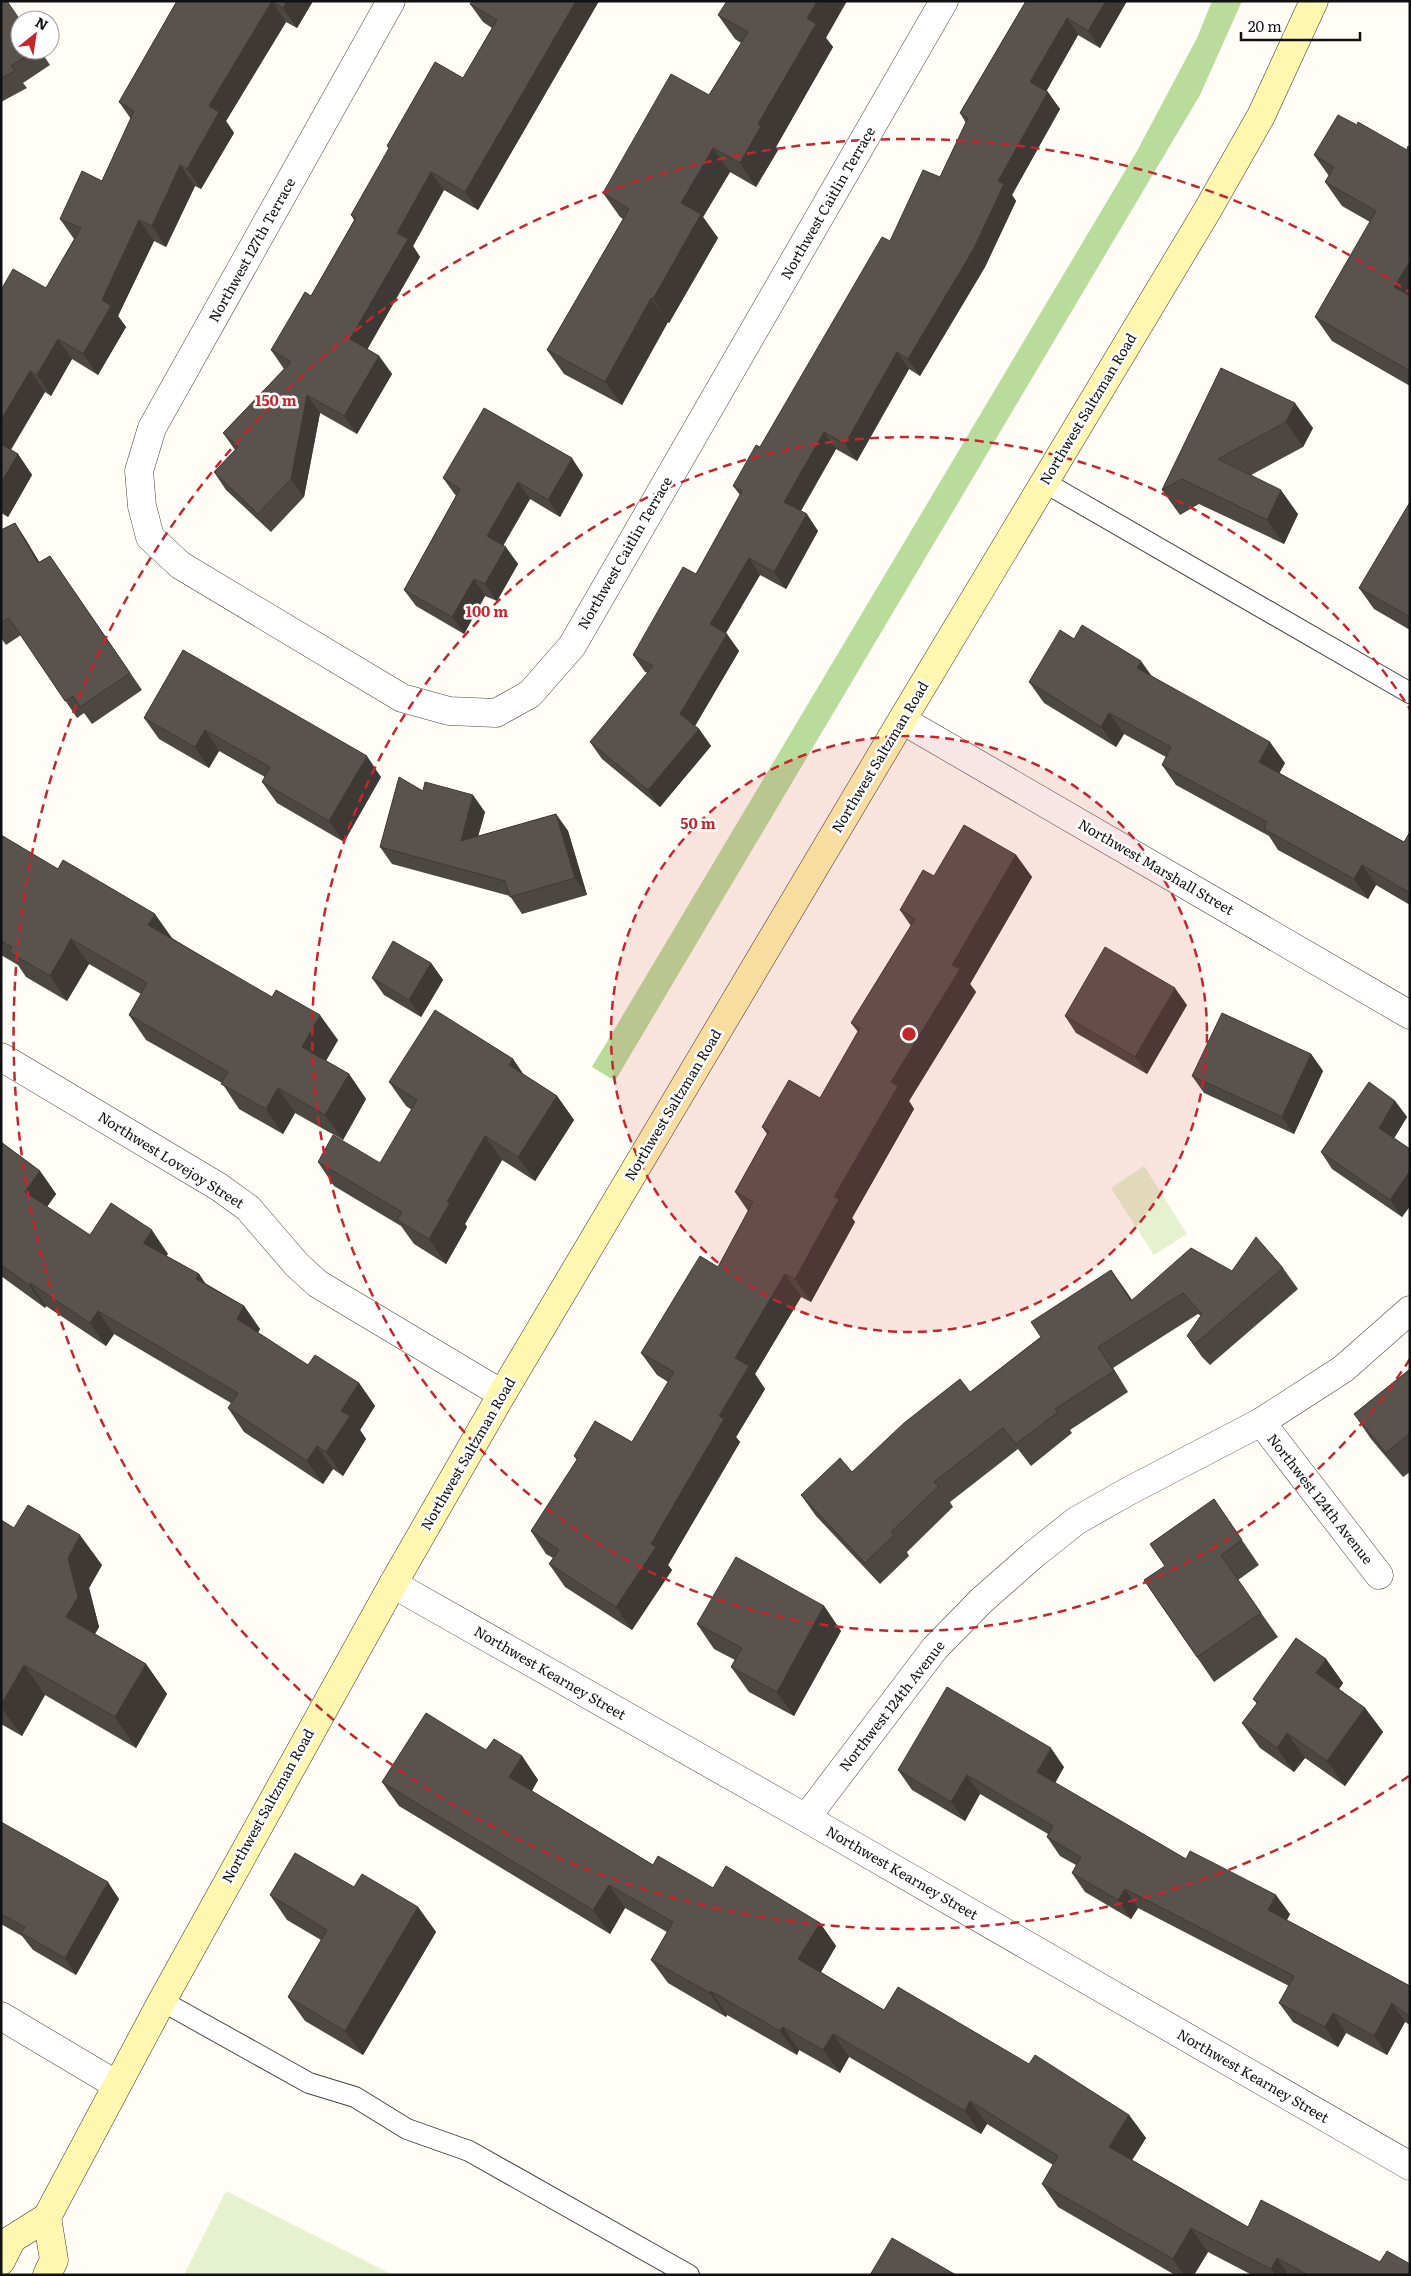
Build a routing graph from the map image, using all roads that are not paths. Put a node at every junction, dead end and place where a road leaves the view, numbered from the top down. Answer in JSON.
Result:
{"nodes":[{"id":1,"x":391,"y":1,"type":"edge"},
{"id":2,"x":944,"y":1,"type":"edge"},
{"id":3,"x":1314,"y":1,"type":"edge"},
{"id":4,"x":1044,"y":482,"type":"junction"},
{"id":5,"x":142,"y":506,"type":"joint"},
{"id":6,"x":1410,"y":693,"type":"edge"},
{"id":7,"x":902,"y":720,"type":"junction"},
{"id":8,"x":1410,"y":1015,"type":"edge"},
{"id":9,"x":1,"y":1057,"type":"edge"},
{"id":10,"x":1410,"y":1310,"type":"edge"},
{"id":11,"x":502,"y":1394,"type":"junction"},
{"id":12,"x":1261,"y":1422,"type":"junction"},
{"id":13,"x":1379,"y":1576,"type":"dead end"},
{"id":14,"x":393,"y":1584,"type":"junction"},
{"id":15,"x":806,"y":1818,"type":"junction"},
{"id":16,"x":162,"y":2001,"type":"junction"},
{"id":17,"x":1,"y":2016,"type":"edge"},
{"id":18,"x":117,"y":2085,"type":"junction"},
{"id":19,"x":1410,"y":2166,"type":"edge"},
{"id":20,"x":47,"y":2217,"type":"junction"},
{"id":21,"x":1,"y":2261,"type":"edge"},
{"id":22,"x":47,"y":2275,"type":"edge"},
{"id":23,"x":689,"y":2275,"type":"edge"}],
"edges":[{"from":1,"to":5,"type":"street","name":"Northwest 127th Terrace"},
{"from":2,"to":5,"type":"street","name":"Northwest Caitlin Terrace"},
{"from":3,"to":4,"type":"main road","name":"Northwest Saltzman Road"},
{"from":4,"to":6,"type":"lane"},
{"from":4,"to":7,"type":"main road","name":"Northwest Saltzman Road"},
{"from":7,"to":8,"type":"street","name":"Northwest Marshall Street"},
{"from":7,"to":11,"type":"main road","name":"Northwest Saltzman Road"},
{"from":9,"to":11,"type":"street","name":"Northwest Lovejoy Street"},
{"from":10,"to":12,"type":"street","name":"Northwest 124th Avenue"},
{"from":11,"to":14,"type":"main road","name":"Northwest Saltzman Road"},
{"from":12,"to":13,"type":"street","name":"Northwest 124th Avenue"},
{"from":12,"to":15,"type":"street","name":"Northwest 124th Avenue"},
{"from":14,"to":15,"type":"street","name":"Northwest Kearney Street"},
{"from":14,"to":16,"type":"main road","name":"Northwest Saltzman Road"},
{"from":15,"to":19,"type":"street","name":"Northwest Kearney Street"},
{"from":16,"to":18,"type":"main road","name":"Northwest Saltzman Road"},
{"from":16,"to":23,"type":"lane"},
{"from":17,"to":18,"type":"street"},
{"from":18,"to":20,"type":"main road","name":"Northwest Saltzman Road"},
{"from":20,"to":21,"type":"main road","name":"Northwest Saltzman Road"},
{"from":20,"to":22,"type":"main road"}]}
